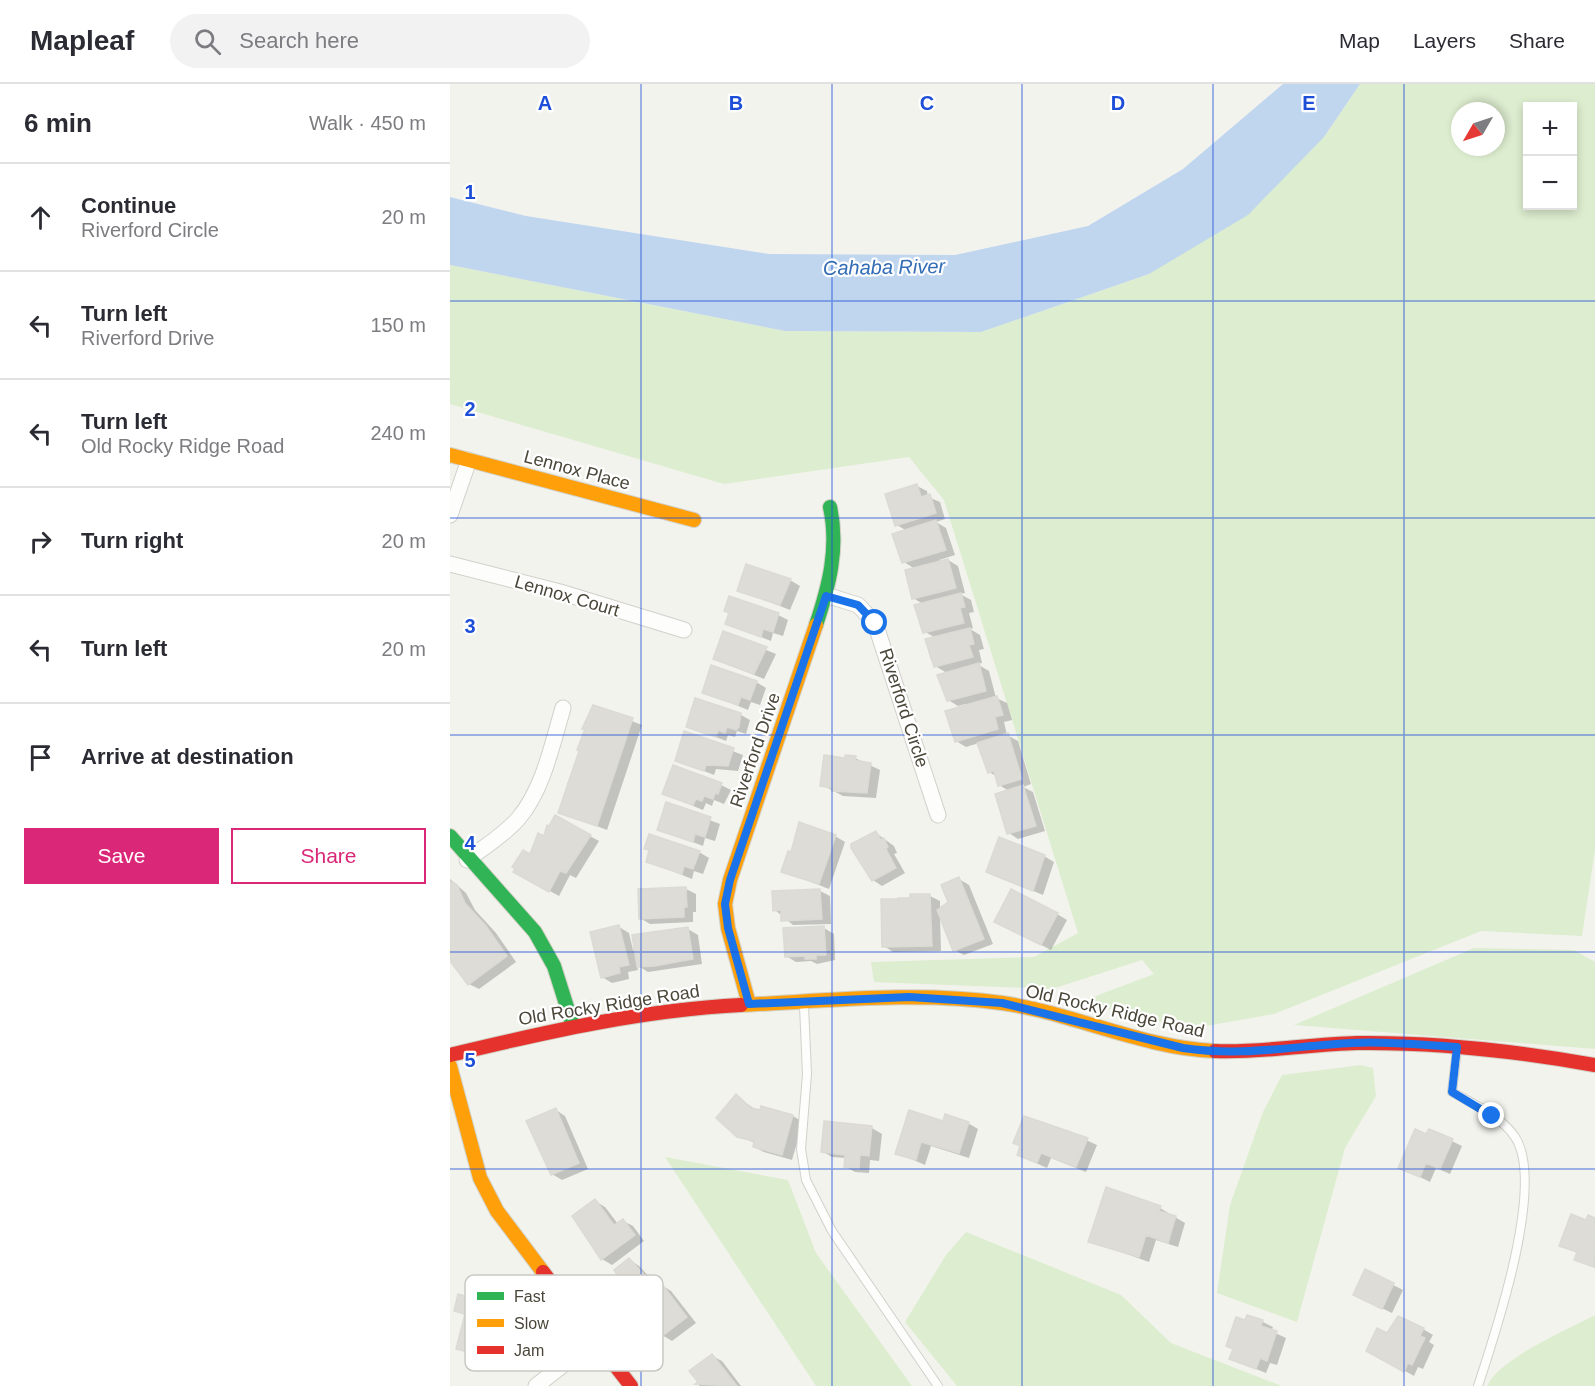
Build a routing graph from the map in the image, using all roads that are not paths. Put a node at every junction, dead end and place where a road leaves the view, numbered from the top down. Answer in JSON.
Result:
{"nodes":[{"id":1,"x":450,"y":455,"type":"edge"},
{"id":2,"x":469,"y":460,"type":"junction"},
{"id":3,"x":830,"y":507,"type":"dead end"},
{"id":4,"x":450,"y":514,"type":"edge"},
{"id":5,"x":694,"y":520,"type":"dead end"},
{"id":6,"x":450,"y":564,"type":"edge"},
{"id":7,"x":826,"y":596,"type":"junction"},
{"id":8,"x":684,"y":630,"type":"dead end"},
{"id":9,"x":563,"y":708,"type":"dead end"},
{"id":10,"x":938,"y":815,"type":"dead end"},
{"id":11,"x":450,"y":836,"type":"edge"},
{"id":12,"x":466,"y":860,"type":"junction"},
{"id":13,"x":803,"y":1001,"type":"junction"},
{"id":14,"x":749,"y":1004,"type":"junction"},
{"id":15,"x":573,"y":1026,"type":"junction"},
{"id":16,"x":1457,"y":1047,"type":"junction"},
{"id":17,"x":450,"y":1055,"type":"edge"},
{"id":18,"x":1595,"y":1065,"type":"edge"},
{"id":19,"x":450,"y":1066,"type":"edge"},
{"id":20,"x":546,"y":1275,"type":"edge"},
{"id":21,"x":555,"y":1371,"type":"edge"},
{"id":22,"x":621,"y":1371,"type":"edge"},
{"id":23,"x":536,"y":1386,"type":"edge"},
{"id":24,"x":632,"y":1386,"type":"edge"},
{"id":25,"x":938,"y":1386,"type":"edge"},
{"id":26,"x":1478,"y":1386,"type":"edge"}],
"edges":[{"from":1,"to":2,"type":"street","name":"Lennox Place"},
{"from":2,"to":4,"type":"street"},
{"from":2,"to":5,"type":"street","name":"Lennox Place"},
{"from":3,"to":7,"type":"street","name":"Riverford Drive"},
{"from":6,"to":8,"type":"street","name":"Lennox Court"},
{"from":7,"to":10,"type":"street","name":"Riverford Circle"},
{"from":7,"to":14,"type":"street","name":"Riverford Drive"},
{"from":9,"to":12,"type":"street"},
{"from":11,"to":12,"type":"street"},
{"from":12,"to":15,"type":"street"},
{"from":13,"to":14,"type":"street","name":"Old Rocky Ridge Road"},
{"from":13,"to":16,"type":"street","name":"Old Rocky Ridge Road"},
{"from":13,"to":25,"type":"lane"},
{"from":14,"to":15,"type":"street","name":"Old Rocky Ridge Road"},
{"from":15,"to":17,"type":"street","name":"Old Rocky Ridge Road"},
{"from":16,"to":18,"type":"street","name":"Old Rocky Ridge Road"},
{"from":16,"to":26,"type":"lane"},
{"from":19,"to":20,"type":"street"},
{"from":21,"to":23,"type":"street"},
{"from":22,"to":24,"type":"street"}]}
